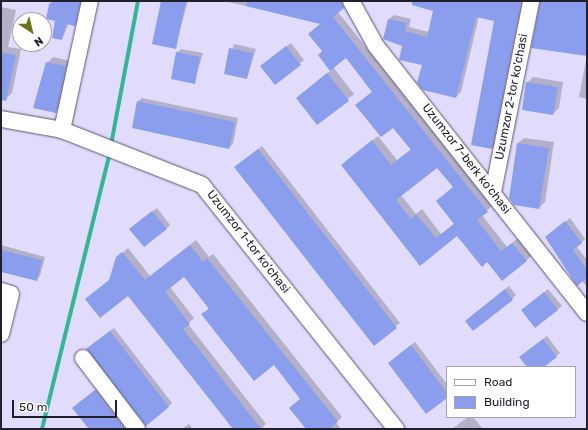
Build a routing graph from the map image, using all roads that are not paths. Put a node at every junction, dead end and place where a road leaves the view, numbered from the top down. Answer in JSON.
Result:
{"nodes":[{"id":1,"x":90,"y":1,"type":"edge"},
{"id":2,"x":351,"y":1,"type":"edge"},
{"id":3,"x":531,"y":1,"type":"edge"},
{"id":4,"x":1,"y":119,"type":"edge"},
{"id":5,"x":62,"y":130,"type":"junction"},
{"id":6,"x":493,"y":192,"type":"junction"},
{"id":7,"x":6,"y":293,"type":"edge"},
{"id":8,"x":587,"y":313,"type":"edge"},
{"id":9,"x":1,"y":334,"type":"edge"},
{"id":10,"x":83,"y":358,"type":"dead end"},
{"id":11,"x":137,"y":429,"type":"edge"},
{"id":12,"x":396,"y":429,"type":"edge"}],
"edges":[{"from":1,"to":5,"type":"street"},
{"from":2,"to":6,"type":"street","name":"Uzumzor 7-berk ko'chasi"},
{"from":3,"to":6,"type":"street","name":"Uzumzor 2-tor ko'chasi"},
{"from":4,"to":5,"type":"street","name":"Uzumzor 1-tor ko‘chasi"},
{"from":5,"to":12,"type":"street","name":"Uzumzor 1-tor ko‘chasi"},
{"from":6,"to":8,"type":"street","name":"Uzumzor 7-berk ko'chasi"},
{"from":7,"to":9,"type":"street"},
{"from":10,"to":11,"type":"street"}]}
